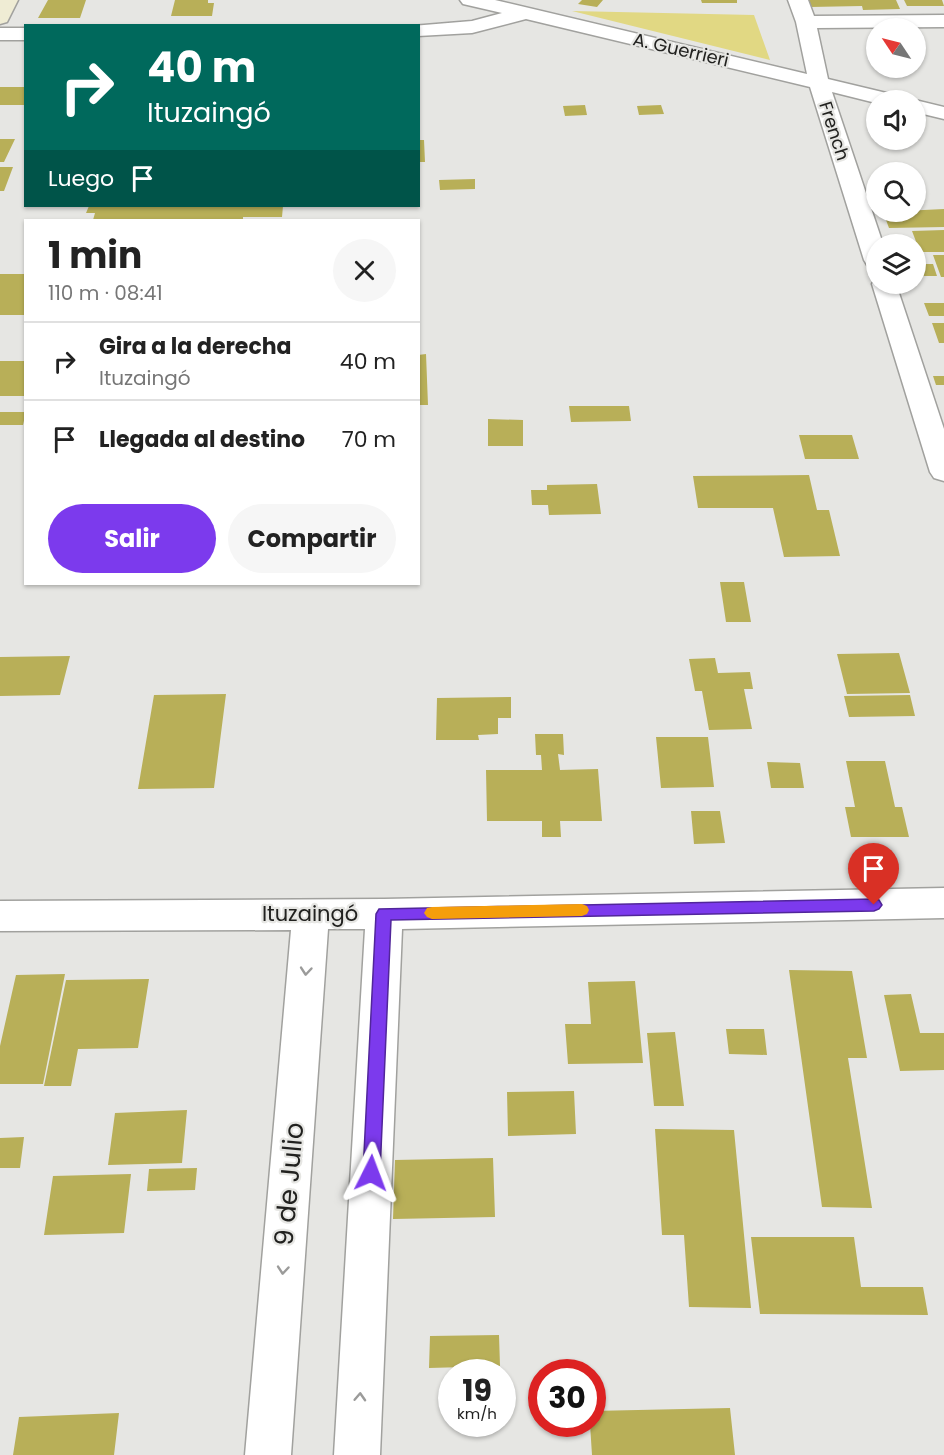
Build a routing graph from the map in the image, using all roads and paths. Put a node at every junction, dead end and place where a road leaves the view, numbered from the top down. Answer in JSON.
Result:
{"nodes":[{"id":1,"x":8,"y":0,"type":"edge"},
{"id":2,"x":470,"y":0,"type":"edge"},
{"id":3,"x":798,"y":0,"type":"edge"},
{"id":4,"x":526,"y":13,"type":"junction"},
{"id":5,"x":0,"y":18,"type":"edge"},
{"id":6,"x":944,"y":21,"type":"edge"},
{"id":7,"x":806,"y":22,"type":"junction"},
{"id":8,"x":420,"y":30,"type":"edge"},
{"id":9,"x":0,"y":34,"type":"edge"},
{"id":10,"x":24,"y":34,"type":"edge"},
{"id":11,"x":819,"y":83,"type":"junction"},
{"id":12,"x":866,"y":94,"type":"edge"},
{"id":13,"x":926,"y":109,"type":"edge"},
{"id":14,"x":944,"y":113,"type":"edge"},
{"id":15,"x":868,"y":234,"type":"edge"},
{"id":16,"x":887,"y":294,"type":"edge"},
{"id":17,"x":943,"y":466,"type":"edge"},
{"id":18,"x":944,"y":903,"type":"edge"},
{"id":19,"x":311,"y":913,"type":"junction"},
{"id":20,"x":384,"y":914,"type":"junction"},
{"id":21,"x":0,"y":916,"type":"edge"},
{"id":22,"x":268,"y":1455,"type":"edge"},
{"id":23,"x":357,"y":1455,"type":"edge"}],
"edges":[{"from":1,"to":5,"type":"main road"},
{"from":2,"to":4,"type":"street","name":"A. Guerrieri"},
{"from":3,"to":7,"type":"street","name":"French"},
{"from":4,"to":8,"type":"street"},
{"from":4,"to":11,"type":"street","name":"A. Guerrieri"},
{"from":6,"to":7,"type":"street"},
{"from":7,"to":11,"type":"street","name":"French"},
{"from":9,"to":10,"type":"street"},
{"from":11,"to":12,"type":"street","name":"A. Guerrieri"},
{"from":11,"to":15,"type":"street","name":"French"},
{"from":13,"to":14,"type":"street"},
{"from":16,"to":17,"type":"street"},
{"from":18,"to":20,"type":"street","name":"Ituzaingó"},
{"from":19,"to":20,"type":"street","name":"Ituzaingó"},
{"from":19,"to":21,"type":"street","name":"Ituzaingó"},
{"from":19,"to":22,"type":"street","name":"9 de Julio","one_way":true},
{"from":23,"to":20,"type":"street","one_way":true}]}
